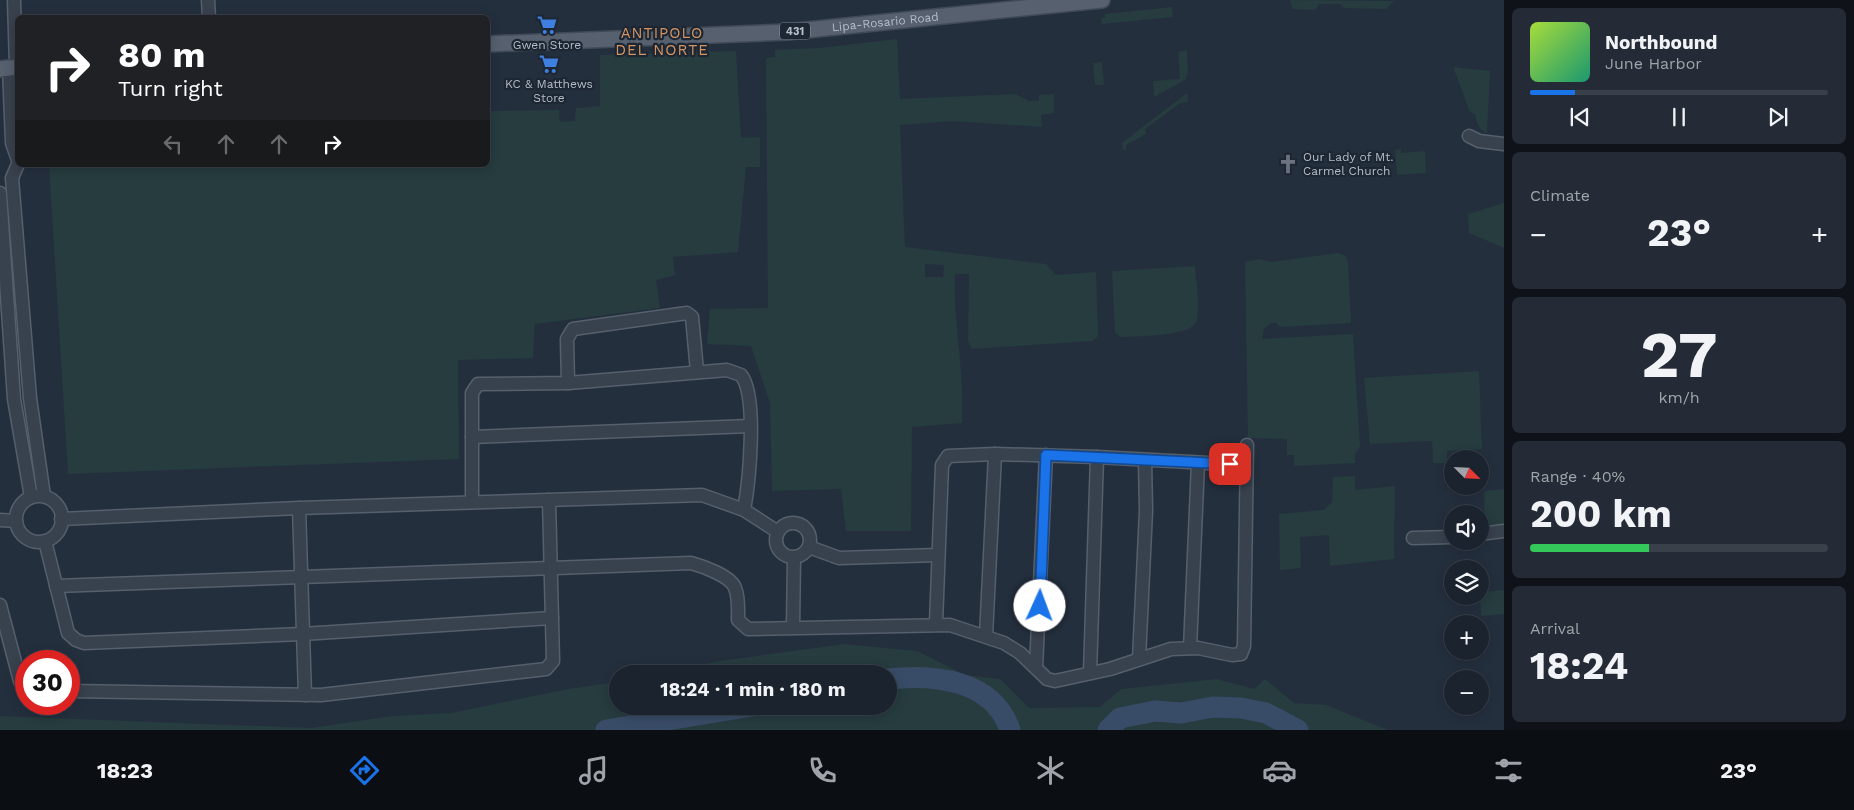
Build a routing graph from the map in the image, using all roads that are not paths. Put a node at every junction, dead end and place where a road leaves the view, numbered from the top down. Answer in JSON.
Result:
{"nodes":[{"id":1,"x":14,"y":0,"type":"edge"},
{"id":2,"x":208,"y":0,"type":"edge"},
{"id":3,"x":1102,"y":0,"type":"edge"},
{"id":4,"x":209,"y":15,"type":"edge"},
{"id":5,"x":490,"y":44,"type":"edge"},
{"id":6,"x":10,"y":67,"type":"edge"},
{"id":7,"x":1469,"y":136,"type":"dead end"},
{"id":8,"x":6,"y":143,"type":"edge"},
{"id":9,"x":1504,"y":144,"type":"edge"},
{"id":10,"x":15,"y":156,"type":"edge"},
{"id":11,"x":15,"y":167,"type":"edge"},
{"id":12,"x":6,"y":178,"type":"edge"},
{"id":13,"x":0,"y":193,"type":"edge"},
{"id":14,"x":15,"y":214,"type":"junction"},
{"id":15,"x":1,"y":215,"type":"edge"},
{"id":16,"x":697,"y":371,"type":"junction"},
{"id":17,"x":568,"y":383,"type":"junction"},
{"id":18,"x":750,"y":426,"type":"junction"},
{"id":19,"x":472,"y":437,"type":"junction"},
{"id":20,"x":1247,"y":445,"type":"dead end"},
{"id":21,"x":995,"y":454,"type":"junction"},
{"id":22,"x":1046,"y":455,"type":"junction"},
{"id":23,"x":1097,"y":457,"type":"junction"},
{"id":24,"x":1145,"y":460,"type":"junction"},
{"id":25,"x":1198,"y":463,"type":"junction"},
{"id":26,"x":1246,"y":464,"type":"junction"},
{"id":27,"x":37,"y":497,"type":"junction"},
{"id":28,"x":549,"y":500,"type":"junction"},
{"id":29,"x":472,"y":502,"type":"junction"},
{"id":30,"x":299,"y":508,"type":"junction"},
{"id":31,"x":744,"y":510,"type":"junction"},
{"id":32,"x":0,"y":520,"type":"edge"},
{"id":33,"x":61,"y":520,"type":"junction"},
{"id":34,"x":16,"y":521,"type":"junction"},
{"id":35,"x":1504,"y":531,"type":"edge"},
{"id":36,"x":778,"y":532,"type":"junction"},
{"id":37,"x":1489,"y":533,"type":"edge"},
{"id":38,"x":1444,"y":537,"type":"edge"},
{"id":39,"x":1413,"y":538,"type":"dead end"},
{"id":40,"x":44,"y":540,"type":"junction"},
{"id":41,"x":809,"y":547,"type":"junction"},
{"id":42,"x":938,"y":555,"type":"junction"},
{"id":43,"x":794,"y":558,"type":"junction"},
{"id":44,"x":550,"y":567,"type":"junction"},
{"id":45,"x":301,"y":576,"type":"junction"},
{"id":46,"x":56,"y":586,"type":"junction"},
{"id":47,"x":0,"y":605,"type":"edge"},
{"id":48,"x":552,"y":618,"type":"junction"},
{"id":49,"x":936,"y":624,"type":"junction"},
{"id":50,"x":794,"y":627,"type":"junction"},
{"id":51,"x":302,"y":634,"type":"junction"},
{"id":52,"x":986,"y":636,"type":"junction"},
{"id":53,"x":1190,"y":648,"type":"junction"},
{"id":54,"x":1139,"y":659,"type":"junction"},
{"id":55,"x":15,"y":662,"type":"edge"},
{"id":56,"x":1036,"y":668,"type":"junction"},
{"id":57,"x":1090,"y":673,"type":"junction"},
{"id":58,"x":80,"y":691,"type":"edge"},
{"id":59,"x":305,"y":695,"type":"junction"}],
"edges":[{"from":1,"to":6,"type":"street"},
{"from":2,"to":4,"type":"street"},
{"from":3,"to":5,"type":"main road","name":"Lipa-Rosario Road","number":"431"},
{"from":6,"to":8,"type":"street"},
{"from":7,"to":9,"type":"street"},
{"from":8,"to":10,"type":"street"},
{"from":11,"to":12,"type":"street"},
{"from":12,"to":14,"type":"street"},
{"from":13,"to":15,"type":"street"},
{"from":14,"to":15,"type":"street"},
{"from":14,"to":27,"type":"street"},
{"from":15,"to":27,"type":"street"},
{"from":16,"to":17,"type":"street"},
{"from":16,"to":17,"type":"street"},
{"from":16,"to":18,"type":"street"},
{"from":17,"to":19,"type":"street"},
{"from":18,"to":19,"type":"street"},
{"from":18,"to":31,"type":"street"},
{"from":19,"to":29,"type":"street"},
{"from":20,"to":26,"type":"street"},
{"from":21,"to":22,"type":"street"},
{"from":21,"to":42,"type":"street"},
{"from":21,"to":52,"type":"street"},
{"from":22,"to":23,"type":"street"},
{"from":22,"to":56,"type":"street"},
{"from":23,"to":24,"type":"street"},
{"from":23,"to":57,"type":"street"},
{"from":24,"to":25,"type":"street"},
{"from":24,"to":54,"type":"street"},
{"from":25,"to":26,"type":"street"},
{"from":25,"to":53,"type":"street"},
{"from":26,"to":53,"type":"street"},
{"from":27,"to":33,"type":"street"},
{"from":27,"to":34,"type":"street"},
{"from":28,"to":29,"type":"street"},
{"from":28,"to":31,"type":"street"},
{"from":28,"to":44,"type":"street"},
{"from":29,"to":30,"type":"street"},
{"from":30,"to":33,"type":"street"},
{"from":30,"to":45,"type":"street"},
{"from":31,"to":36,"type":"street"},
{"from":32,"to":34,"type":"street"},
{"from":33,"to":40,"type":"street"},
{"from":34,"to":40,"type":"street"},
{"from":35,"to":37,"type":"street"},
{"from":36,"to":41,"type":"street"},
{"from":36,"to":43,"type":"street"},
{"from":38,"to":39,"type":"street"},
{"from":40,"to":46,"type":"street"},
{"from":41,"to":42,"type":"street"},
{"from":41,"to":43,"type":"street"},
{"from":42,"to":49,"type":"street"},
{"from":43,"to":50,"type":"street"},
{"from":44,"to":45,"type":"street"},
{"from":44,"to":48,"type":"street"},
{"from":44,"to":50,"type":"street"},
{"from":45,"to":46,"type":"street"},
{"from":45,"to":51,"type":"street"},
{"from":46,"to":51,"type":"street"},
{"from":47,"to":55,"type":"street"},
{"from":48,"to":51,"type":"street"},
{"from":48,"to":59,"type":"street"},
{"from":49,"to":50,"type":"street"},
{"from":49,"to":52,"type":"street"},
{"from":51,"to":59,"type":"street"},
{"from":52,"to":56,"type":"street"},
{"from":53,"to":54,"type":"street"},
{"from":54,"to":57,"type":"street"},
{"from":56,"to":57,"type":"street"},
{"from":58,"to":59,"type":"street"}]}
